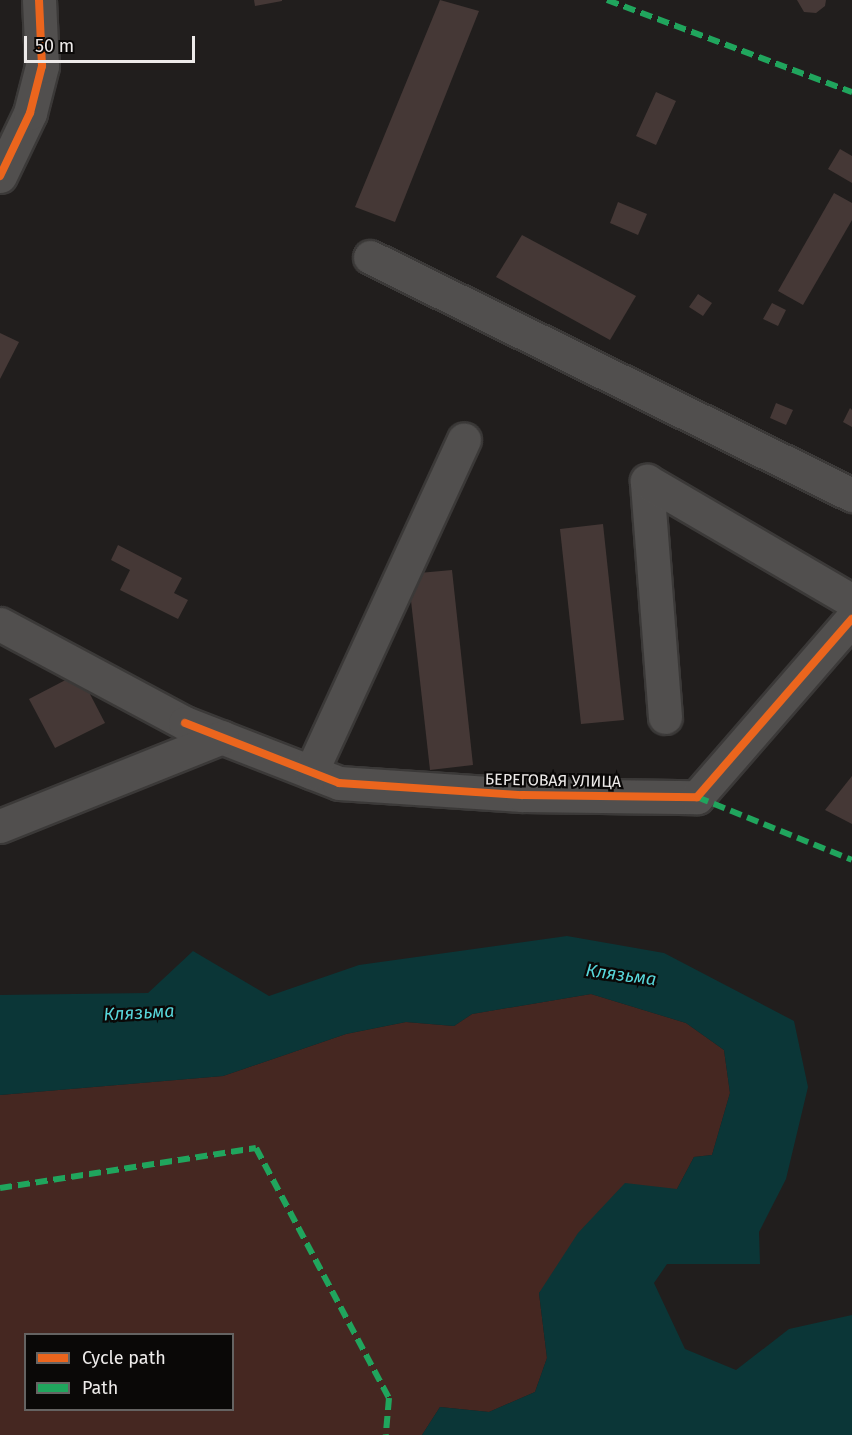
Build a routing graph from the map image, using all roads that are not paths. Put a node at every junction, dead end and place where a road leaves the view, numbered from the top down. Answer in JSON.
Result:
{"nodes":[{"id":1,"x":39,"y":0,"type":"edge"},
{"id":2,"x":0,"y":176,"type":"edge"},
{"id":3,"x":370,"y":257,"type":"dead end"},
{"id":4,"x":464,"y":440,"type":"dead end"},
{"id":5,"x":852,"y":495,"type":"edge"},
{"id":6,"x":852,"y":601,"type":"edge"},
{"id":7,"x":852,"y":619,"type":"edge"},
{"id":8,"x":0,"y":624,"type":"edge"},
{"id":9,"x":665,"y":717,"type":"dead end"},
{"id":10,"x":222,"y":737,"type":"junction"},
{"id":11,"x":311,"y":772,"type":"junction"},
{"id":12,"x":0,"y":826,"type":"edge"}],
"edges":[{"from":1,"to":2,"type":"street"},
{"from":3,"to":5,"type":"street"},
{"from":4,"to":11,"type":"street"},
{"from":6,"to":9,"type":"street"},
{"from":7,"to":11,"type":"street","name":"БЕРЕГОВАЯ УЛИЦА"},
{"from":8,"to":10,"type":"street","name":"БЕРЕГОВАЯ УЛИЦА"},
{"from":10,"to":11,"type":"street","name":"БЕРЕГОВАЯ УЛИЦА"},
{"from":10,"to":12,"type":"street"}]}
